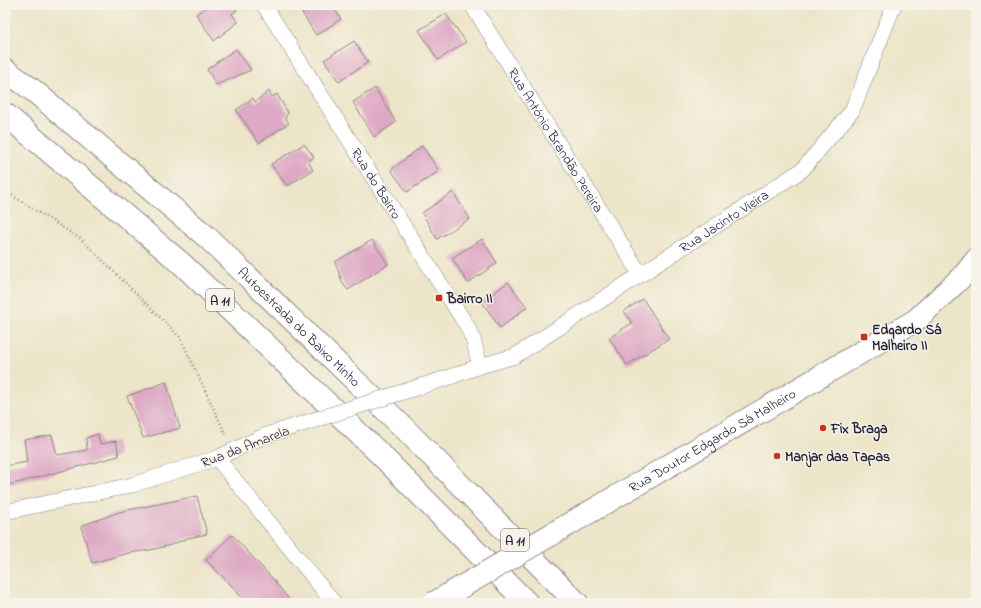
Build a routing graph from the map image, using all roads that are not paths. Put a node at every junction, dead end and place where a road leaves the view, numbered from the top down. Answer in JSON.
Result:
{"nodes":[{"id":1,"x":264,"y":5,"type":"edge"},
{"id":2,"x":472,"y":5,"type":"edge"},
{"id":3,"x":894,"y":5,"type":"edge"},
{"id":4,"x":5,"y":70,"type":"edge"},
{"id":5,"x":5,"y":114,"type":"edge"},
{"id":6,"x":976,"y":260,"type":"edge"},
{"id":7,"x":640,"y":274,"type":"junction"},
{"id":8,"x":480,"y":366,"type":"junction"},
{"id":9,"x":217,"y":458,"type":"junction"},
{"id":10,"x":5,"y":512,"type":"edge"},
{"id":11,"x":334,"y":603,"type":"edge"},
{"id":12,"x":434,"y":603,"type":"edge"},
{"id":13,"x":527,"y":603,"type":"edge"},
{"id":14,"x":577,"y":603,"type":"edge"}],
"edges":[{"from":1,"to":8,"type":"street","name":"Rua do Bairro"},
{"from":2,"to":7,"type":"street","name":"Rua António Brandão Pereira"},
{"from":3,"to":7,"type":"street","name":"Rua Jacinto Vieira"},
{"from":4,"to":14,"type":"main road","name":"Autoestrada do Baixo Minho","number":"A 11"},
{"from":5,"to":13,"type":"main road","number":"A 11"},
{"from":6,"to":12,"type":"main road","name":"Rua Doutor Edgardo Sá Malheiro","bridge":true},
{"from":7,"to":8,"type":"street","name":"Rua Jacinto Vieira"},
{"from":8,"to":9,"type":"street","name":"Rua da Amarela","bridge":true},
{"from":9,"to":10,"type":"street","name":"Rua da Amarela"},
{"from":9,"to":11,"type":"street"}]}
